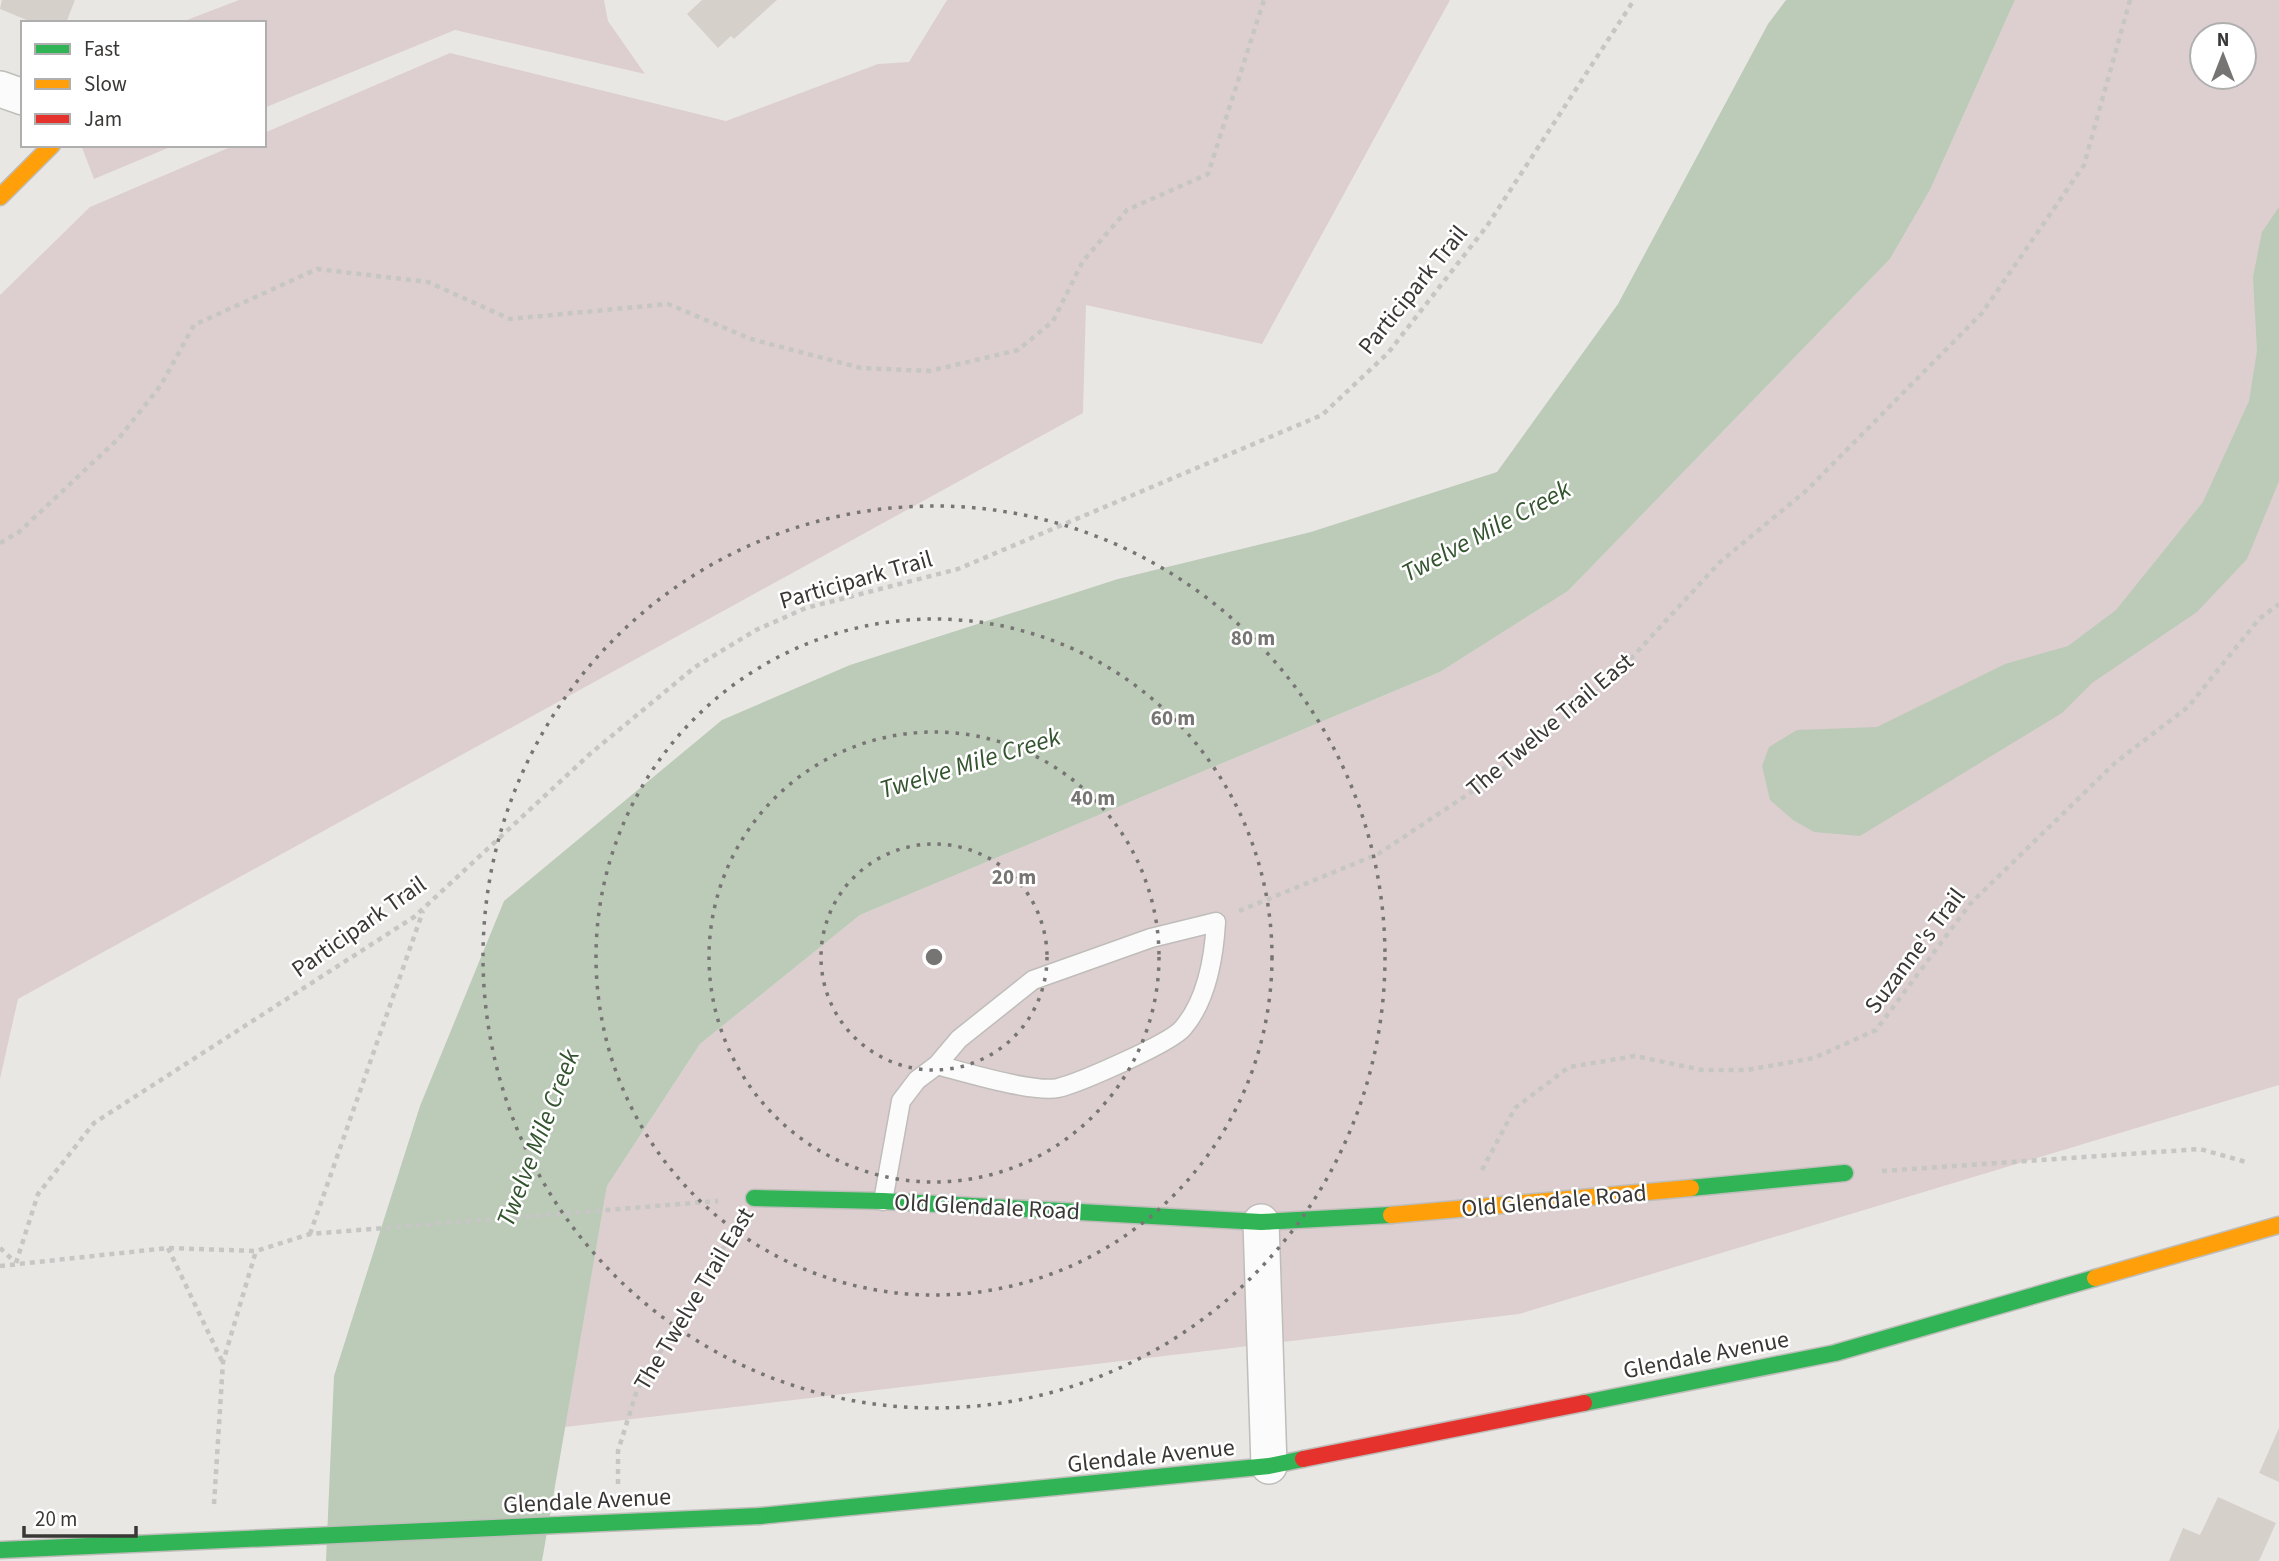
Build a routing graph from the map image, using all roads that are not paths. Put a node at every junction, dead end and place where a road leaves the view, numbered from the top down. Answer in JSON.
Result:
{"nodes":[{"id":1,"x":0,"y":89,"type":"edge"},
{"id":2,"x":21,"y":96,"type":"edge"},
{"id":3,"x":50,"y":147,"type":"edge"},
{"id":4,"x":0,"y":197,"type":"edge"},
{"id":5,"x":937,"y":1065,"type":"junction"},
{"id":6,"x":1845,"y":1173,"type":"road end"},
{"id":7,"x":754,"y":1198,"type":"road end"},
{"id":8,"x":883,"y":1201,"type":"junction"},
{"id":9,"x":1261,"y":1222,"type":"junction"},
{"id":10,"x":2279,"y":1225,"type":"edge"},
{"id":11,"x":1269,"y":1466,"type":"junction"},
{"id":12,"x":0,"y":1550,"type":"edge"}],
"edges":[{"from":1,"to":2,"type":"street"},
{"from":3,"to":4,"type":"main road"},
{"from":5,"to":5,"type":"lane"},
{"from":5,"to":8,"type":"lane"},
{"from":6,"to":9,"type":"main road","name":"Old Glendale Road"},
{"from":7,"to":8,"type":"main road","name":"Old Glendale Road"},
{"from":8,"to":9,"type":"main road","name":"Old Glendale Road"},
{"from":9,"to":11,"type":"street"},
{"from":10,"to":11,"type":"main road","name":"Glendale Avenue"},
{"from":11,"to":12,"type":"main road","name":"Glendale Avenue","bridge":true}]}
